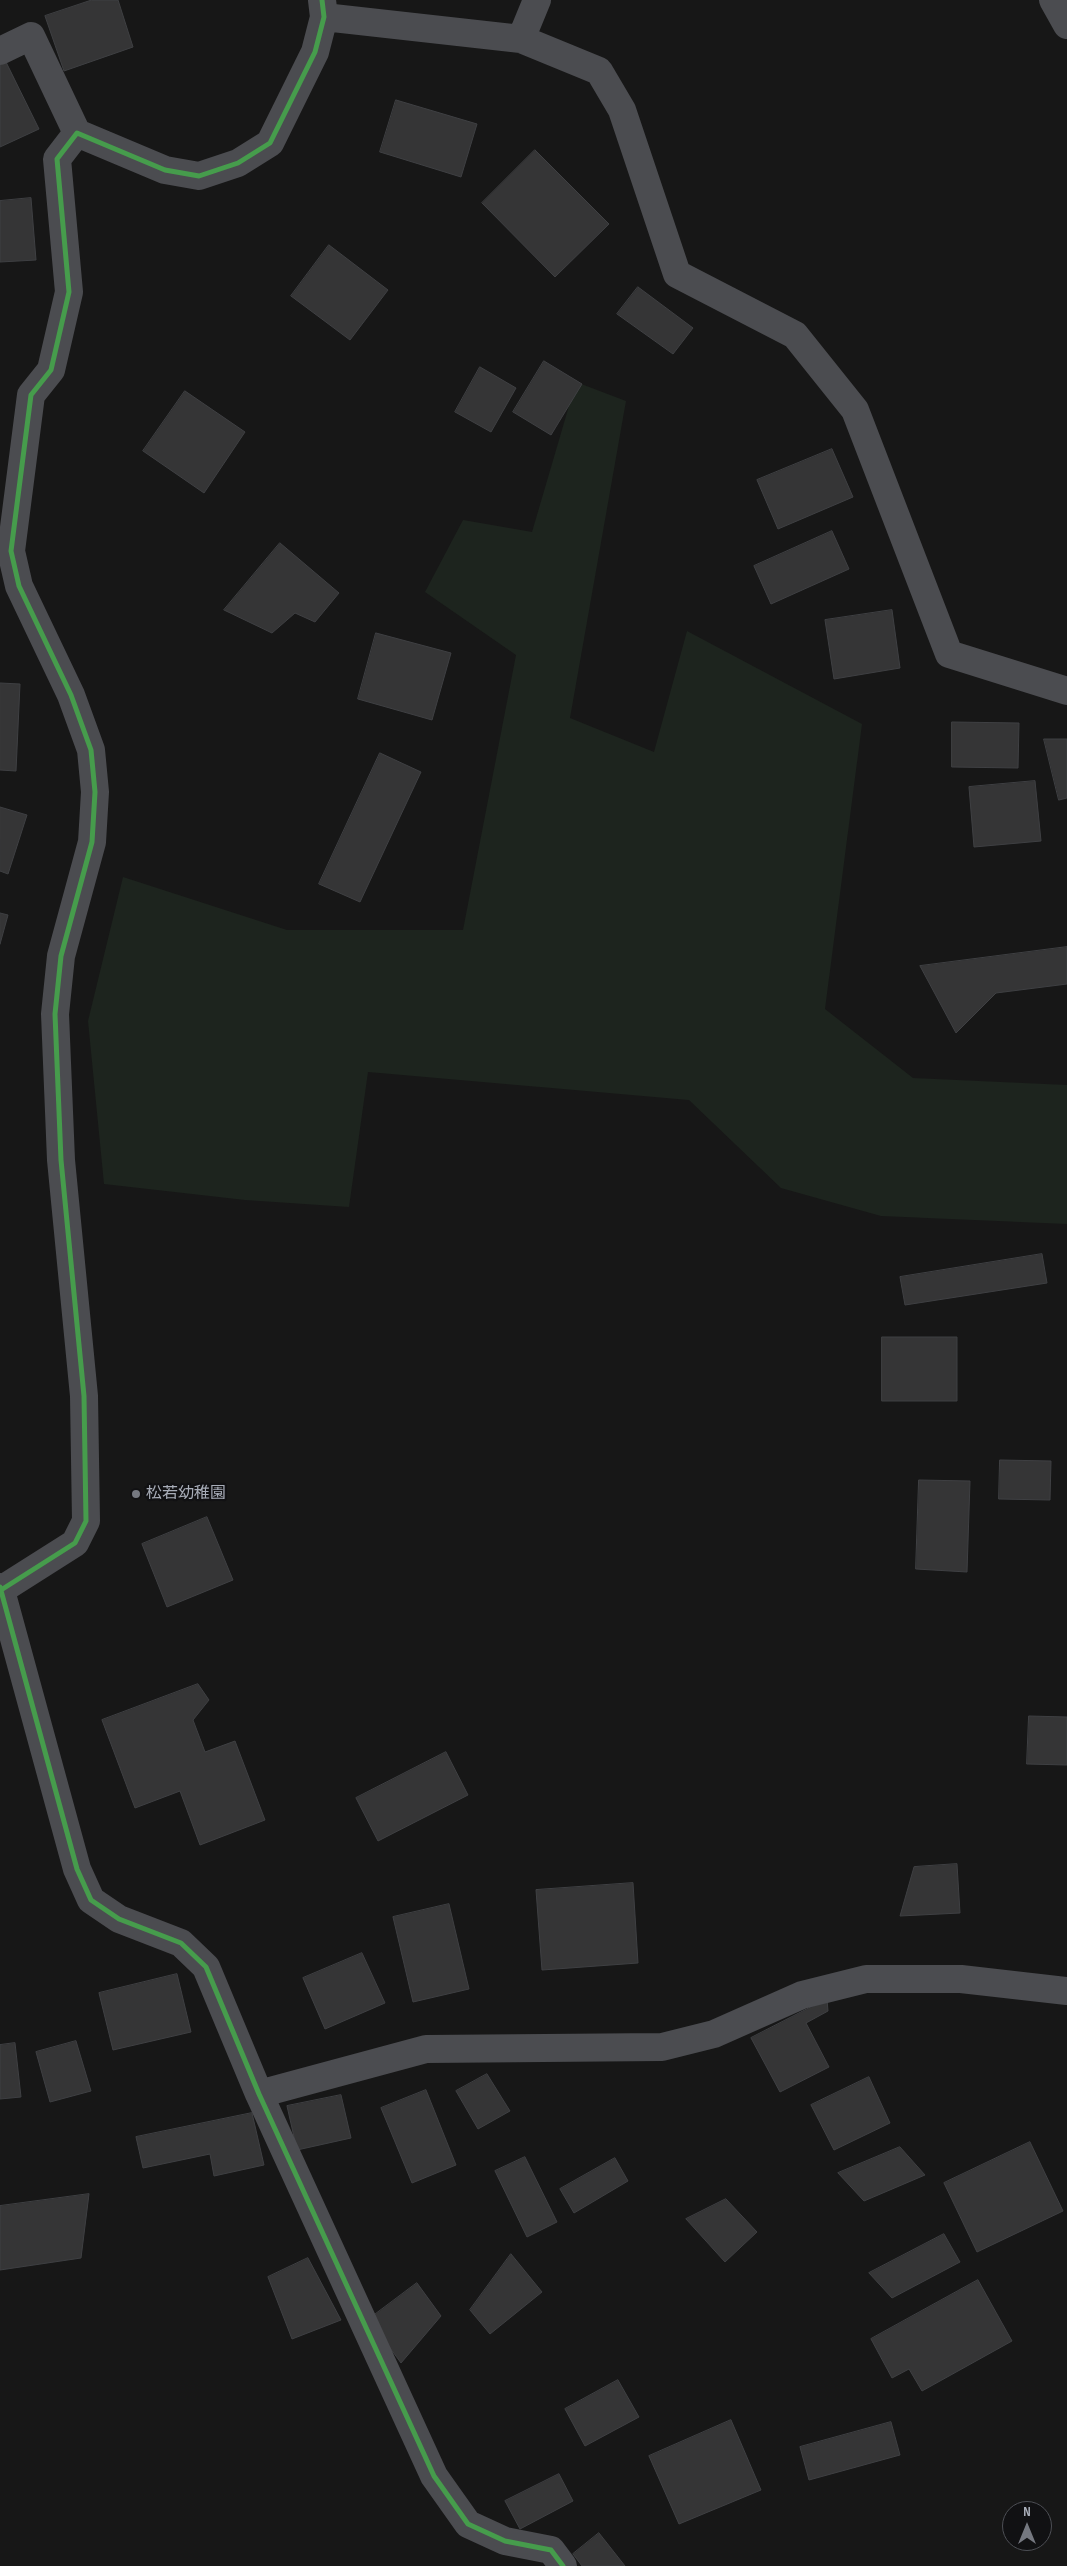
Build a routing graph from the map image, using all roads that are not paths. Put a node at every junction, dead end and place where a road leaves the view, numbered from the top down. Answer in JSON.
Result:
{"nodes":[{"id":1,"x":537,"y":0,"type":"edge"},
{"id":2,"x":1053,"y":0,"type":"edge"},
{"id":3,"x":323,"y":8,"type":"edge"},
{"id":4,"x":1067,"y":25,"type":"edge"},
{"id":5,"x":521,"y":39,"type":"junction"},
{"id":6,"x":0,"y":51,"type":"edge"},
{"id":7,"x":77,"y":133,"type":"junction"},
{"id":8,"x":1067,"y":691,"type":"edge"},
{"id":9,"x":0,"y":1589,"type":"edge"},
{"id":10,"x":1067,"y":1991,"type":"edge"},
{"id":11,"x":259,"y":2094,"type":"junction"},
{"id":12,"x":564,"y":2566,"type":"edge"}],
"edges":[{"from":1,"to":5,"type":"street"},
{"from":2,"to":4,"type":"street"},
{"from":3,"to":5,"type":"street"},
{"from":3,"to":7,"type":"street"},
{"from":5,"to":8,"type":"street"},
{"from":6,"to":7,"type":"street"},
{"from":7,"to":9,"type":"street"},
{"from":9,"to":11,"type":"street"},
{"from":10,"to":11,"type":"street"},
{"from":11,"to":12,"type":"street"}]}
